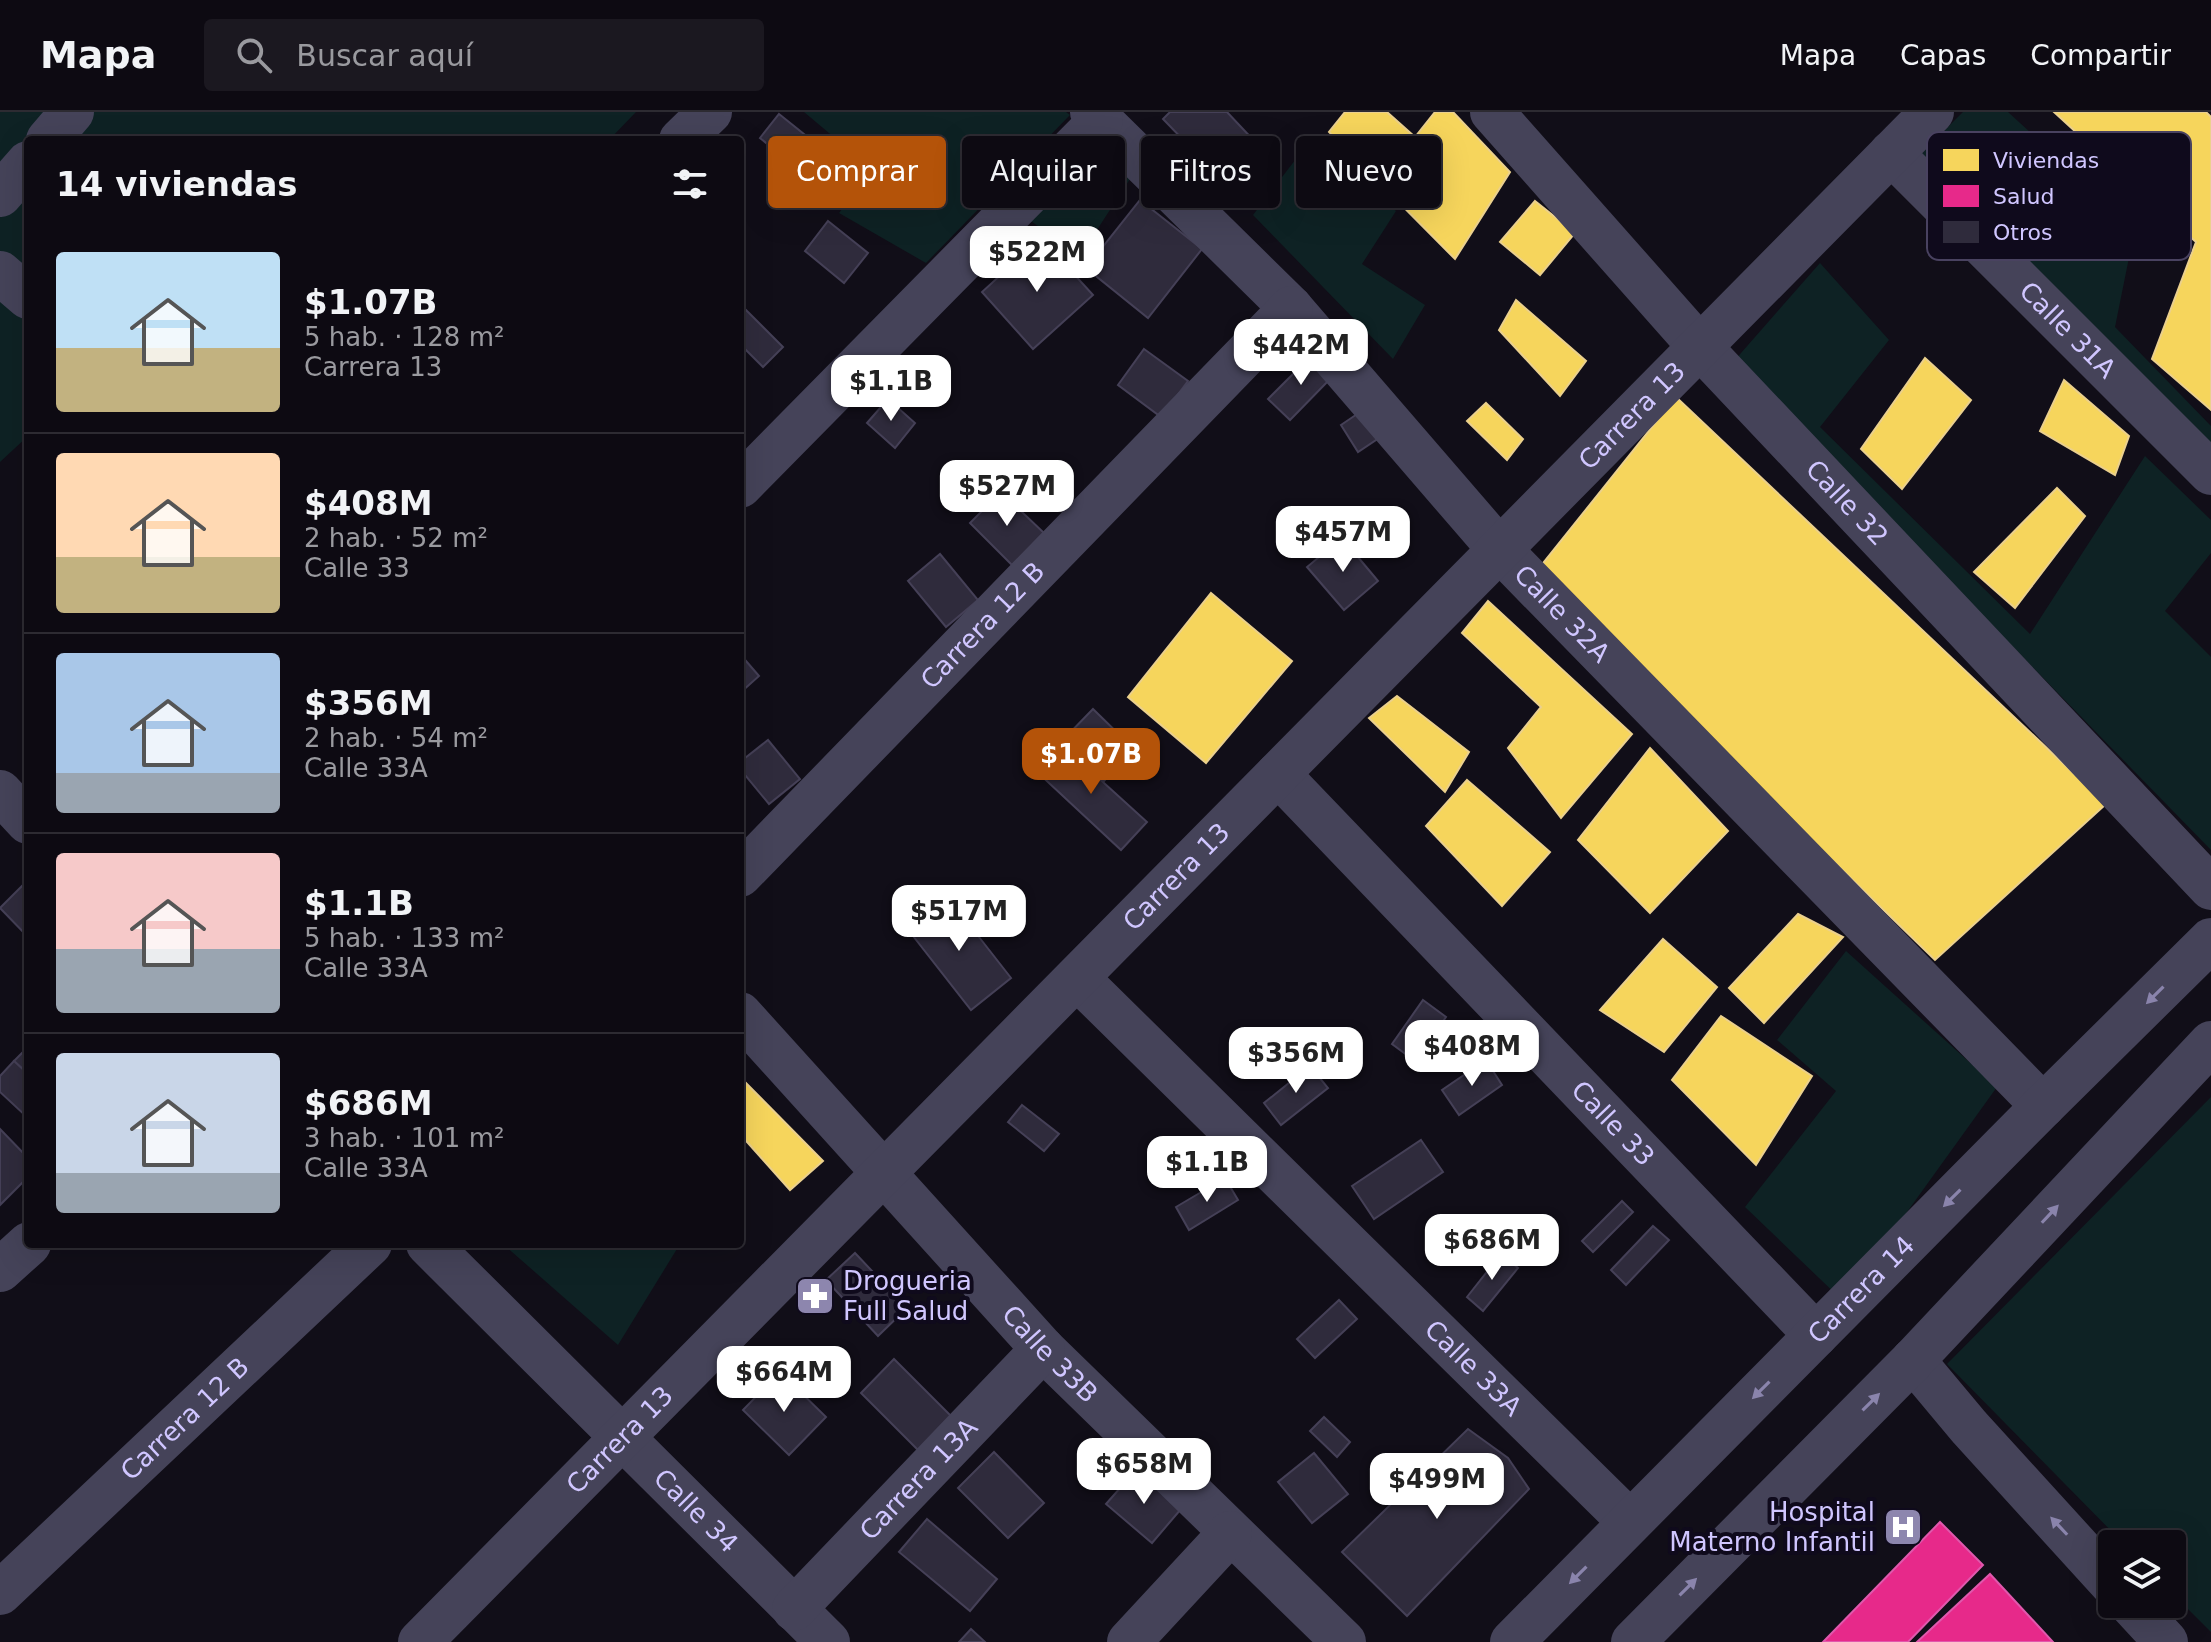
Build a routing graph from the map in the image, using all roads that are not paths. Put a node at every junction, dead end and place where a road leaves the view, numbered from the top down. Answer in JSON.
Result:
{"nodes":[{"id":1,"x":72,"y":112,"type":"edge"},
{"id":2,"x":710,"y":112,"type":"edge"},
{"id":3,"x":1492,"y":112,"type":"edge"},
{"id":4,"x":1932,"y":112,"type":"edge"},
{"id":5,"x":1096,"y":116,"type":"edge"},
{"id":6,"x":51,"y":136,"type":"edge"},
{"id":7,"x":685,"y":136,"type":"edge"},
{"id":8,"x":1891,"y":153,"type":"junction"},
{"id":9,"x":24,"y":168,"type":"edge"},
{"id":10,"x":1927,"y":189,"type":"edge"},
{"id":11,"x":0,"y":195,"type":"edge"},
{"id":12,"x":1998,"y":260,"type":"edge"},
{"id":13,"x":0,"y":273,"type":"edge"},
{"id":14,"x":24,"y":294,"type":"edge"},
{"id":15,"x":1291,"y":308,"type":"junction"},
{"id":16,"x":1700,"y":347,"type":"junction"},
{"id":17,"x":2211,"y":473,"type":"edge"},
{"id":18,"x":744,"y":482,"type":"edge"},
{"id":19,"x":1499,"y":549,"type":"junction"},
{"id":20,"x":1278,"y":774,"type":"junction"},
{"id":21,"x":744,"y":871,"type":"edge"},
{"id":22,"x":2211,"y":888,"type":"edge"},
{"id":23,"x":2211,"y":940,"type":"edge"},
{"id":24,"x":1077,"y":978,"type":"junction"},
{"id":25,"x":744,"y":1018,"type":"edge"},
{"id":26,"x":2211,"y":1043,"type":"edge"},
{"id":27,"x":2043,"y":1106,"type":"junction"},
{"id":28,"x":886,"y":1173,"type":"junction"},
{"id":29,"x":25,"y":1248,"type":"edge"},
{"id":30,"x":366,"y":1248,"type":"edge"},
{"id":31,"x":432,"y":1248,"type":"edge"},
{"id":32,"x":0,"y":1270,"type":"edge"},
{"id":33,"x":1816,"y":1335,"type":"junction"},
{"id":34,"x":1043,"y":1349,"type":"junction"},
{"id":35,"x":1913,"y":1360,"type":"junction"},
{"id":36,"x":623,"y":1437,"type":"junction"},
{"id":37,"x":1630,"y":1522,"type":"junction"},
{"id":38,"x":1230,"y":1533,"type":"junction"},
{"id":39,"x":2098,"y":1569,"type":"edge"},
{"id":40,"x":0,"y":1593,"type":"edge"},
{"id":41,"x":794,"y":1609,"type":"junction"},
{"id":42,"x":2144,"y":1618,"type":"edge"},
{"id":43,"x":1515,"y":1641,"type":"edge"},
{"id":44,"x":420,"y":1642,"type":"edge"},
{"id":45,"x":828,"y":1642,"type":"edge"},
{"id":46,"x":1129,"y":1642,"type":"edge"},
{"id":47,"x":1344,"y":1642,"type":"edge"},
{"id":48,"x":1633,"y":1642,"type":"edge"},
{"id":49,"x":2166,"y":1642,"type":"edge"}],
"edges":[{"from":1,"to":6,"type":"street"},
{"from":2,"to":7,"type":"street"},
{"from":3,"to":16,"type":"street","name":"Calle 32"},
{"from":4,"to":8,"type":"street","name":"Carrera 13"},
{"from":5,"to":15,"type":"street","name":"Calle 32A"},
{"from":5,"to":18,"type":"street"},
{"from":8,"to":10,"type":"street","name":"Calle 31A"},
{"from":8,"to":16,"type":"street","name":"Carrera 13"},
{"from":9,"to":11,"type":"street"},
{"from":12,"to":17,"type":"street","name":"Calle 31A"},
{"from":13,"to":14,"type":"street"},
{"from":15,"to":19,"type":"street","name":"Calle 32A"},
{"from":15,"to":21,"type":"street","name":"Carrera 12 B"},
{"from":16,"to":19,"type":"street","name":"Carrera 13"},
{"from":16,"to":22,"type":"street","name":"Calle 32"},
{"from":19,"to":20,"type":"street","name":"Carrera 13"},
{"from":19,"to":27,"type":"street","name":"Calle 32A"},
{"from":20,"to":24,"type":"street","name":"Carrera 13"},
{"from":20,"to":33,"type":"street","name":"Calle 33"},
{"from":23,"to":27,"type":"street","name":"Carrera 14","one_way":true},
{"from":24,"to":28,"type":"street","name":"Carrera 13"},
{"from":24,"to":37,"type":"street","name":"Calle 33A"},
{"from":25,"to":28,"type":"street","name":"Calle 33B"},
{"from":35,"to":26,"type":"street","one_way":true},
{"from":27,"to":33,"type":"street","name":"Carrera 14","one_way":true},
{"from":28,"to":34,"type":"street","name":"Calle 33B"},
{"from":28,"to":36,"type":"street","name":"Carrera 13"},
{"from":29,"to":32,"type":"street"},
{"from":30,"to":40,"type":"street","name":"Carrera 12 B"},
{"from":31,"to":36,"type":"street","name":"Calle 34"},
{"from":33,"to":37,"type":"street","name":"Carrera 14","one_way":true},
{"from":34,"to":38,"type":"street","name":"Calle 33B"},
{"from":34,"to":41,"type":"street","name":"Carrera 13A"},
{"from":39,"to":35,"type":"street","one_way":true},
{"from":48,"to":35,"type":"street","one_way":true},
{"from":36,"to":41,"type":"street","name":"Calle 34"},
{"from":36,"to":44,"type":"street","name":"Carrera 13"},
{"from":37,"to":43,"type":"street","name":"Carrera 14","one_way":true},
{"from":38,"to":46,"type":"street"},
{"from":38,"to":47,"type":"street","name":"Calle 33B"},
{"from":41,"to":45,"type":"street","name":"Calle 34"},
{"from":42,"to":49,"type":"street"}]}
